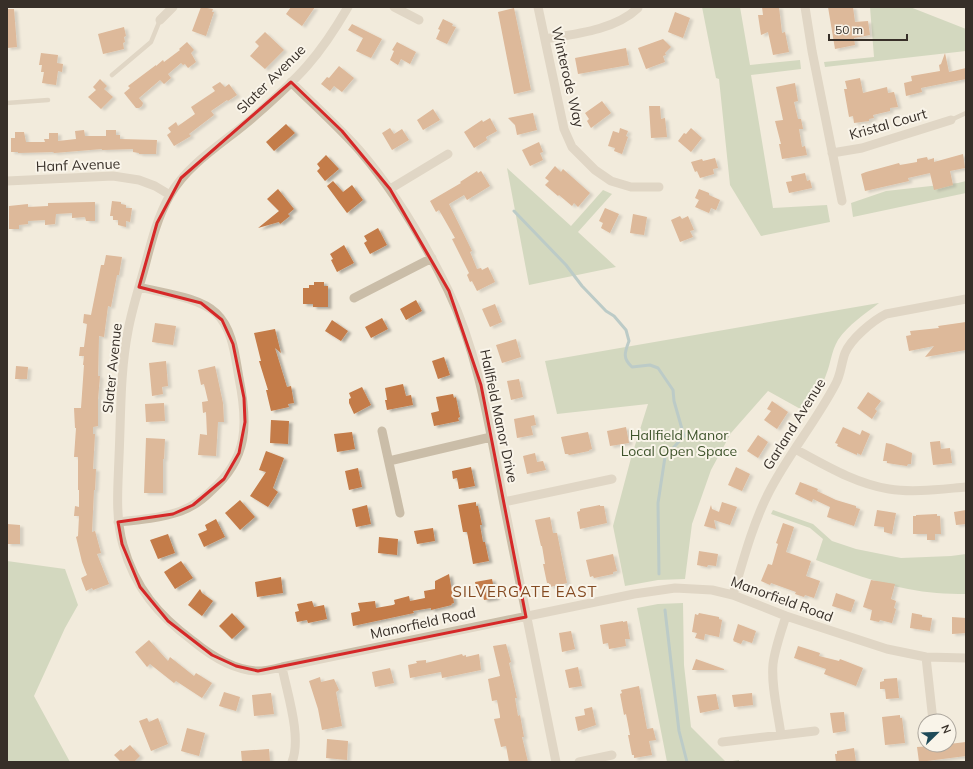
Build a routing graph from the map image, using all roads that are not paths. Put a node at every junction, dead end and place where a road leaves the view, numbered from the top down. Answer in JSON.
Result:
{"nodes":[{"id":1,"x":173,"y":7,"type":"edge"},
{"id":2,"x":348,"y":7,"type":"edge"},
{"id":3,"x":394,"y":7,"type":"edge"},
{"id":4,"x":538,"y":7,"type":"edge"},
{"id":5,"x":805,"y":7,"type":"edge"},
{"id":6,"x":638,"y":8,"type":"edge"},
{"id":7,"x":160,"y":20,"type":"joint"},
{"id":8,"x":420,"y":20,"type":"dead end"},
{"id":9,"x":545,"y":39,"type":"junction"},
{"id":10,"x":112,"y":75,"type":"dead end"},
{"id":11,"x":291,"y":82,"type":"junction"},
{"id":12,"x":48,"y":100,"type":"dead end"},
{"id":13,"x":7,"y":103,"type":"edge"},
{"id":14,"x":966,"y":113,"type":"edge"},
{"id":15,"x":951,"y":120,"type":"joint"},
{"id":16,"x":832,"y":153,"type":"junction"},
{"id":17,"x":448,"y":154,"type":"dead end"},
{"id":18,"x":7,"y":181,"type":"edge"},
{"id":19,"x":659,"y":187,"type":"dead end"},
{"id":20,"x":390,"y":189,"type":"junction"},
{"id":21,"x":170,"y":195,"type":"junction"},
{"id":22,"x":842,"y":201,"type":"dead end"},
{"id":23,"x":432,"y":258,"type":"junction"},
{"id":24,"x":139,"y":287,"type":"junction"},
{"id":25,"x":354,"y":298,"type":"dead end"},
{"id":26,"x":966,"y":299,"type":"edge"},
{"id":27,"x":382,"y":431,"type":"dead end"},
{"id":28,"x":492,"y":437,"type":"junction"},
{"id":29,"x":795,"y":449,"type":"junction"},
{"id":30,"x":389,"y":461,"type":"junction"},
{"id":31,"x":612,"y":479,"type":"dead end"},
{"id":32,"x":966,"y":487,"type":"edge"},
{"id":33,"x":504,"y":502,"type":"junction"},
{"id":34,"x":400,"y":513,"type":"dead end"},
{"id":35,"x":118,"y":522,"type":"junction"},
{"id":36,"x":733,"y":595,"type":"junction"},
{"id":37,"x":786,"y":616,"type":"junction"},
{"id":38,"x":526,"y":617,"type":"junction"},
{"id":39,"x":926,"y":657,"type":"junction"},
{"id":40,"x":966,"y":658,"type":"edge"},
{"id":41,"x":282,"y":667,"type":"junction"},
{"id":42,"x":932,"y":713,"type":"edge"},
{"id":43,"x":815,"y":731,"type":"dead end"},
{"id":44,"x":781,"y":735,"type":"junction"},
{"id":45,"x":722,"y":742,"type":"dead end"},
{"id":46,"x":612,"y":755,"type":"dead end"},
{"id":47,"x":292,"y":762,"type":"edge"},
{"id":48,"x":556,"y":762,"type":"edge"},
{"id":49,"x":579,"y":762,"type":"edge"}],
"edges":[{"from":1,"to":7,"type":"street"},
{"from":2,"to":11,"type":"street","name":"Slater Avenue"},
{"from":3,"to":8,"type":"street"},
{"from":4,"to":9,"type":"street","name":"Winterode Way"},
{"from":5,"to":16,"type":"street"},
{"from":6,"to":9,"type":"street"},
{"from":7,"to":10,"type":"lane"},
{"from":9,"to":19,"type":"street","name":"Winterode Way"},
{"from":11,"to":20,"type":"street","name":"Hallfield Manor Drive"},
{"from":11,"to":21,"type":"street","name":"Slater Avenue"},
{"from":12,"to":13,"type":"lane"},
{"from":14,"to":15,"type":"lane"},
{"from":15,"to":16,"type":"street","name":"Kristal Court"},
{"from":16,"to":22,"type":"street"},
{"from":17,"to":20,"type":"street"},
{"from":18,"to":21,"type":"street","name":"Hanf Avenue"},
{"from":20,"to":23,"type":"street","name":"Hallfield Manor Drive"},
{"from":21,"to":24,"type":"street","name":"Slater Avenue"},
{"from":23,"to":25,"type":"street"},
{"from":23,"to":28,"type":"street","name":"Hallfield Manor Drive"},
{"from":24,"to":35,"type":"street","name":"Slater Avenue"},
{"from":24,"to":35,"type":"street"},
{"from":26,"to":29,"type":"street","name":"Garland Avenue"},
{"from":27,"to":30,"type":"street"},
{"from":28,"to":30,"type":"street"},
{"from":28,"to":33,"type":"street","name":"Hallfield Manor Drive"},
{"from":29,"to":32,"type":"street"},
{"from":29,"to":36,"type":"street","name":"Garland Avenue"},
{"from":30,"to":34,"type":"street"},
{"from":31,"to":33,"type":"street"},
{"from":33,"to":38,"type":"street","name":"Hallfield Manor Drive"},
{"from":35,"to":41,"type":"street","name":"Slater Avenue"},
{"from":36,"to":37,"type":"street","name":"Manorfield Road"},
{"from":36,"to":38,"type":"street","name":"Manorfield Road"},
{"from":37,"to":39,"type":"street","name":"Manorfield Road"},
{"from":37,"to":44,"type":"street"},
{"from":38,"to":41,"type":"street","name":"Manorfield Road"},
{"from":38,"to":48,"type":"street","name":"Hallfield Manor Drive"},
{"from":39,"to":40,"type":"street","name":"Manorfield Road"},
{"from":39,"to":42,"type":"street"},
{"from":41,"to":47,"type":"street"},
{"from":43,"to":44,"type":"street"},
{"from":44,"to":45,"type":"street"},
{"from":46,"to":49,"type":"street"}]}
